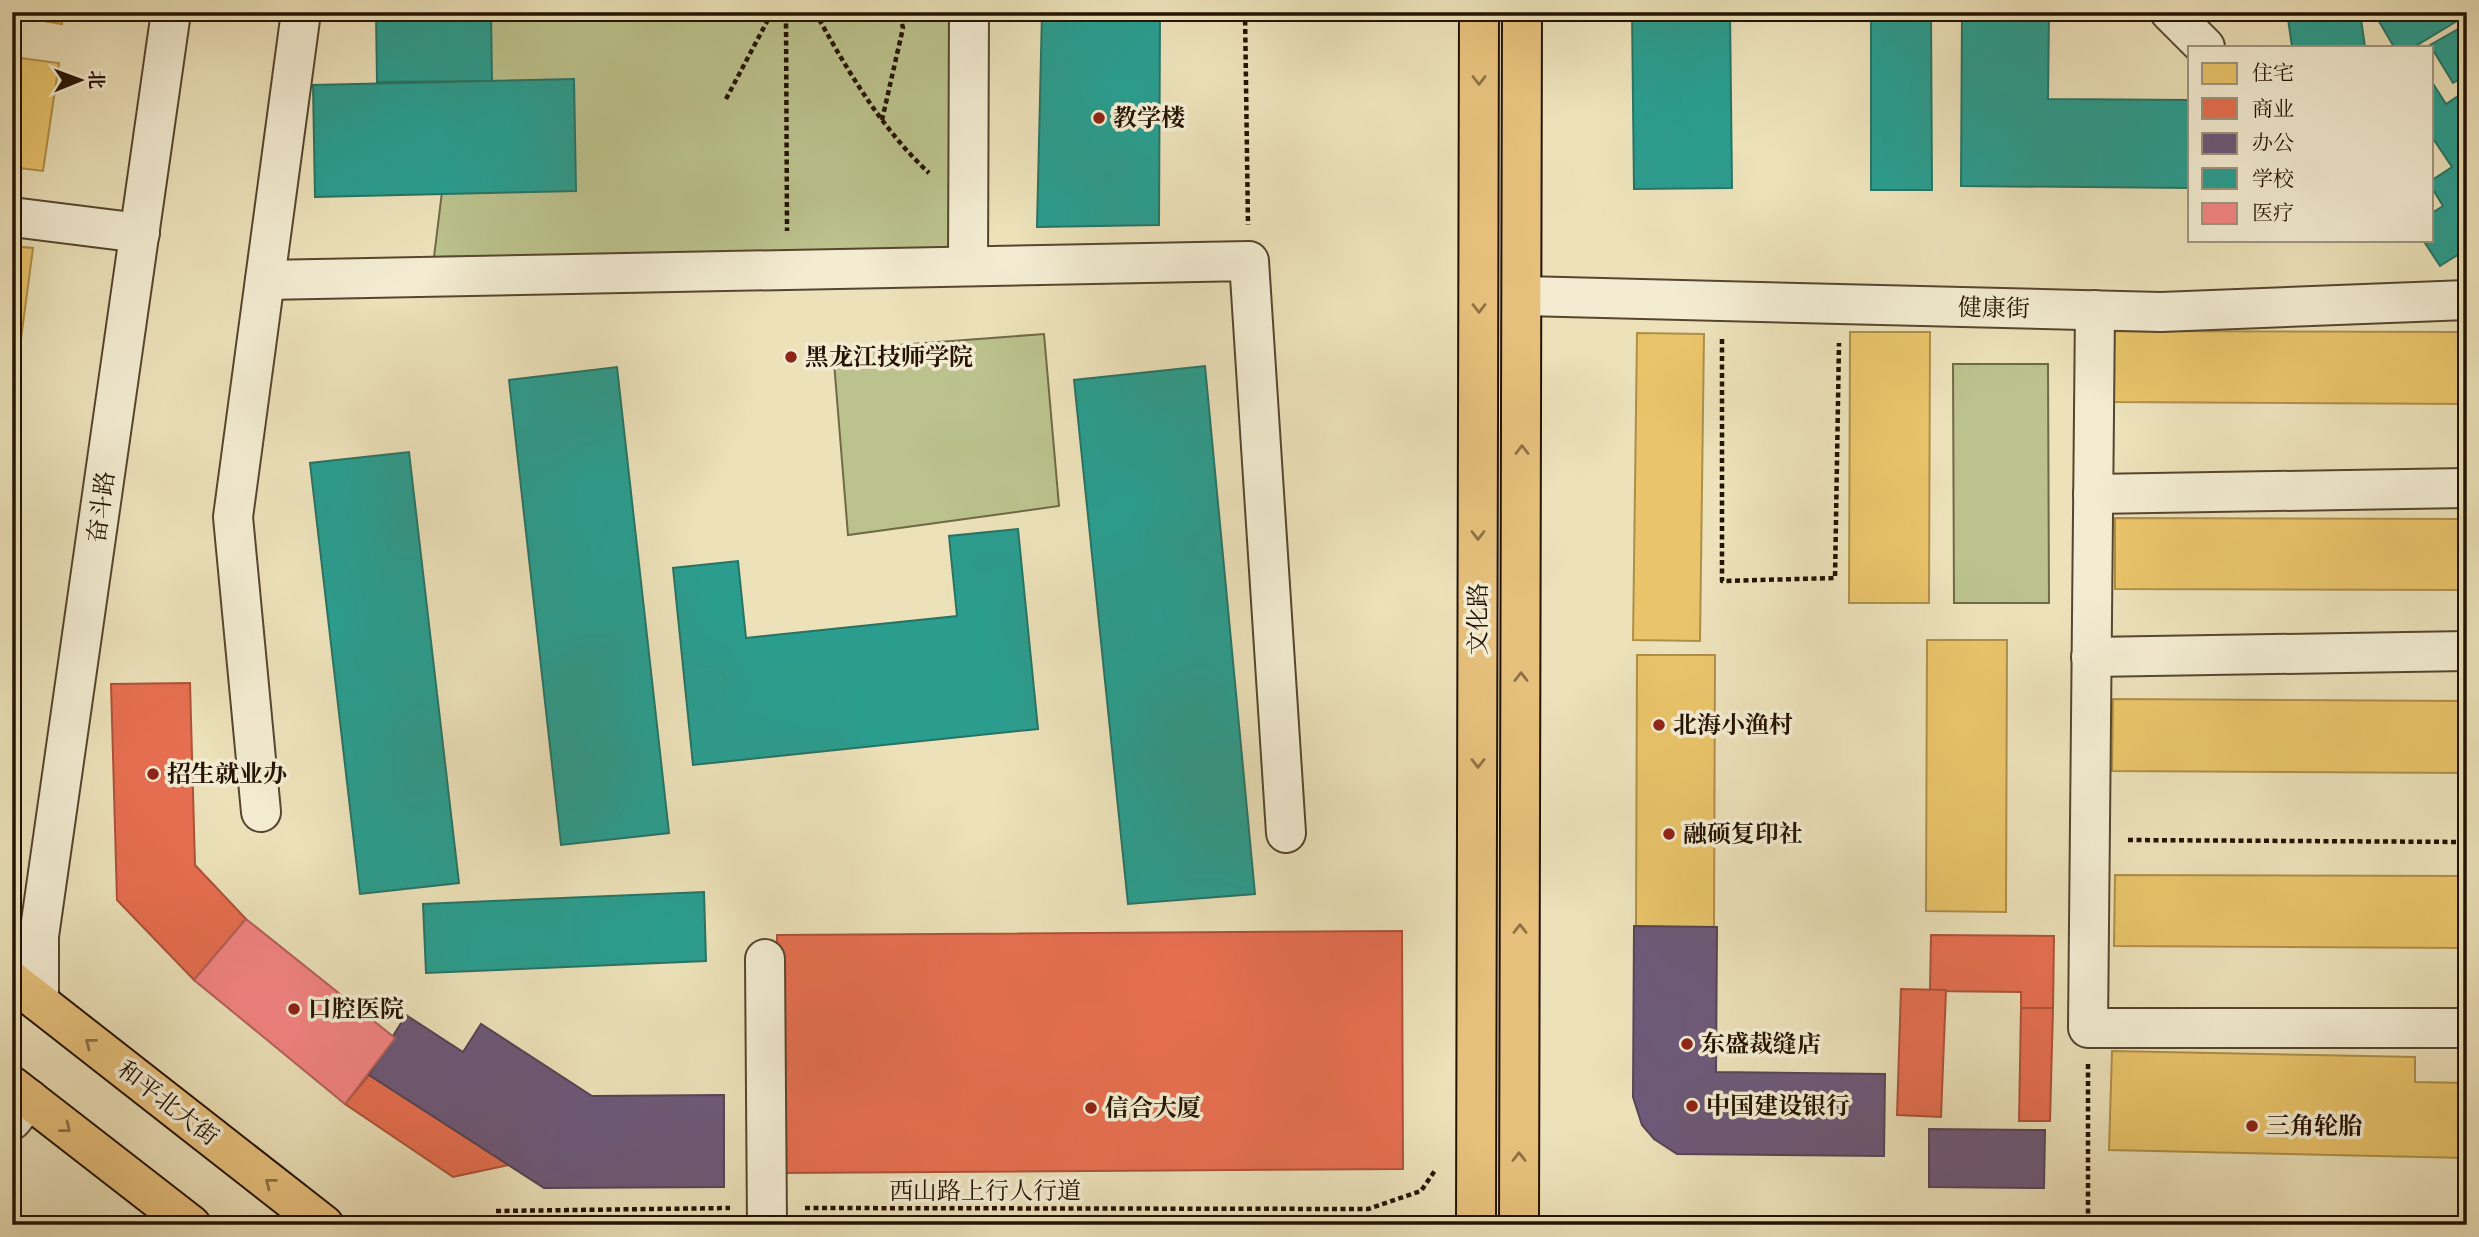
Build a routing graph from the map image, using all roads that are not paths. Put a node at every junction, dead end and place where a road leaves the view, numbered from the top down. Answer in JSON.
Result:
{"nodes":[{"id":1,"x":171,"y":12,"type":"edge"},
{"id":2,"x":301,"y":12,"type":"edge"},
{"id":3,"x":969,"y":12,"type":"edge"},
{"id":4,"x":1479,"y":12,"type":"edge"},
{"id":5,"x":1522,"y":12,"type":"edge"},
{"id":6,"x":2170,"y":12,"type":"edge"},
{"id":7,"x":2204,"y":46,"type":"edge"},
{"id":8,"x":12,"y":217,"type":"edge"},
{"id":9,"x":140,"y":233,"type":"junction"},
{"id":10,"x":1479,"y":246,"type":"junction"},
{"id":11,"x":1522,"y":246,"type":"junction"},
{"id":12,"x":968,"y":266,"type":"junction"},
{"id":13,"x":265,"y":280,"type":"junction"},
{"id":14,"x":1522,"y":296,"type":"junction"},
{"id":15,"x":2467,"y":300,"type":"edge"},
{"id":16,"x":2095,"y":310,"type":"junction"},
{"id":17,"x":2467,"y":488,"type":"edge"},
{"id":18,"x":2093,"y":495,"type":"junction"},
{"id":19,"x":2467,"y":651,"type":"edge"},
{"id":20,"x":2091,"y":657,"type":"junction"},
{"id":21,"x":261,"y":812,"type":"dead end"},
{"id":22,"x":1286,"y":833,"type":"dead end"},
{"id":23,"x":765,"y":959,"type":"dead end"},
{"id":24,"x":25,"y":992,"type":"edge"},
{"id":25,"x":2467,"y":1028,"type":"edge"},
{"id":26,"x":18,"y":1102,"type":"edge"},
{"id":27,"x":767,"y":1216,"type":"edge"},
{"id":28,"x":191,"y":1225,"type":"edge"},
{"id":29,"x":324,"y":1225,"type":"edge"},
{"id":30,"x":1476,"y":1225,"type":"edge"},
{"id":31,"x":1519,"y":1225,"type":"edge"}],
"edges":[{"from":1,"to":9,"type":"street","name":"奋斗路"},
{"from":2,"to":13,"type":"street"},
{"from":3,"to":12,"type":"street"},
{"from":4,"to":10,"type":"main road","name":"文化路","one_way":true},
{"from":5,"to":11,"type":"main road","name":"文化路"},
{"from":6,"to":7,"type":"street"},
{"from":8,"to":9,"type":"street"},
{"from":9,"to":24,"type":"street","name":"奋斗路"},
{"from":10,"to":11,"type":"street"},
{"from":10,"to":30,"type":"main road","name":"文化路","one_way":true},
{"from":11,"to":14,"type":"main road","name":"文化路"},
{"from":12,"to":13,"type":"street"},
{"from":12,"to":22,"type":"street"},
{"from":13,"to":21,"type":"street"},
{"from":14,"to":16,"type":"street","name":"健康街"},
{"from":31,"to":14,"type":"main road","name":"文化路","one_way":true},
{"from":15,"to":16,"type":"street","name":"健康街"},
{"from":16,"to":18,"type":"street"},
{"from":17,"to":18,"type":"street"},
{"from":18,"to":20,"type":"street"},
{"from":19,"to":20,"type":"street"},
{"from":20,"to":25,"type":"street"},
{"from":23,"to":27,"type":"street"},
{"from":29,"to":24,"type":"main road","name":"和平北大街","one_way":true},
{"from":26,"to":28,"type":"main road","one_way":true}]}
